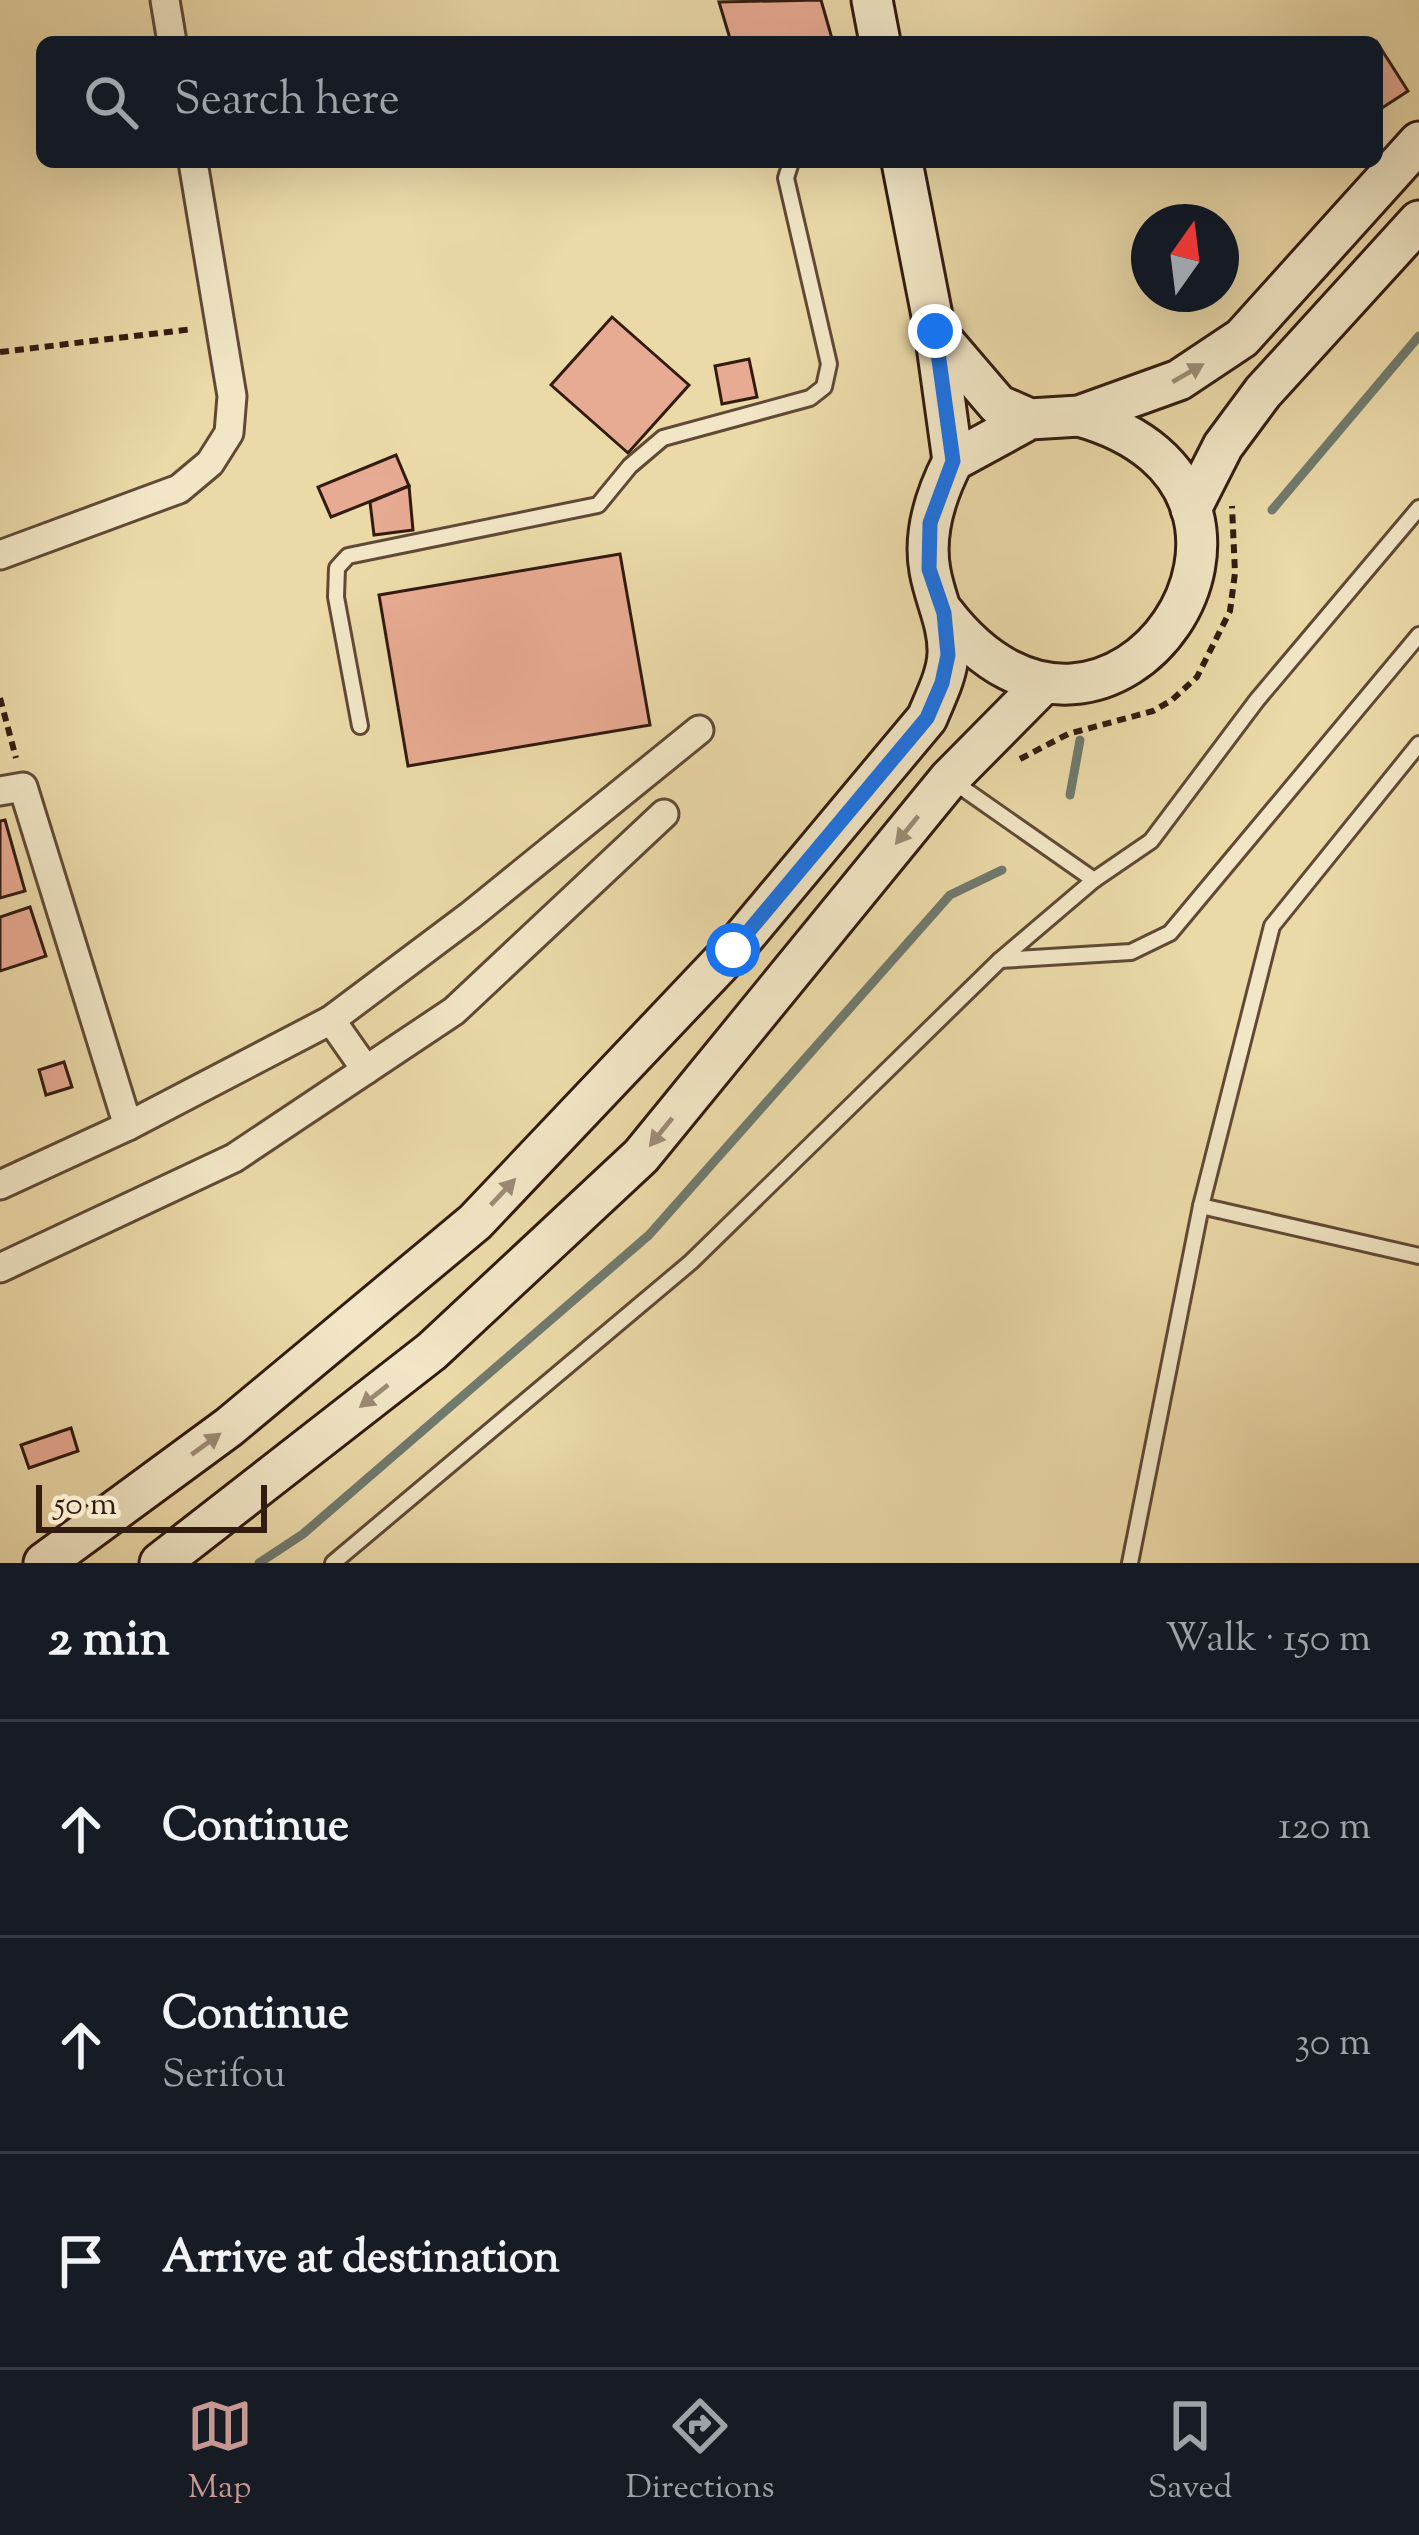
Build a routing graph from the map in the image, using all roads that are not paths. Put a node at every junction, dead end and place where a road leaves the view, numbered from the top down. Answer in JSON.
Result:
{"nodes":[{"id":1,"x":165,"y":0,"type":"edge"},
{"id":2,"x":872,"y":0,"type":"edge"},
{"id":3,"x":171,"y":36,"type":"edge"},
{"id":4,"x":879,"y":36,"type":"edge"},
{"id":5,"x":1419,"y":142,"type":"edge"},
{"id":6,"x":194,"y":168,"type":"edge"},
{"id":7,"x":789,"y":168,"type":"edge"},
{"id":8,"x":903,"y":168,"type":"edge"},
{"id":9,"x":1419,"y":221,"type":"edge"},
{"id":10,"x":935,"y":331,"type":"junction"},
{"id":11,"x":1079,"y":416,"type":"junction"},
{"id":12,"x":1030,"y":418,"type":"junction"},
{"id":13,"x":953,"y":461,"type":"junction"},
{"id":14,"x":1419,"y":508,"type":"edge"},
{"id":15,"x":1191,"y":509,"type":"junction"},
{"id":16,"x":0,"y":555,"type":"edge"},
{"id":17,"x":944,"y":613,"type":"junction"},
{"id":18,"x":1419,"y":634,"type":"edge"},
{"id":19,"x":1044,"y":682,"type":"junction"},
{"id":20,"x":360,"y":726,"type":"dead end"},
{"id":21,"x":699,"y":730,"type":"dead end"},
{"id":22,"x":1419,"y":743,"type":"edge"},
{"id":23,"x":949,"y":779,"type":"junction"},
{"id":24,"x":12,"y":789,"type":"edge"},
{"id":25,"x":664,"y":814,"type":"dead end"},
{"id":26,"x":1094,"y":880,"type":"junction"},
{"id":27,"x":1000,"y":961,"type":"junction"},
{"id":28,"x":331,"y":1020,"type":"junction"},
{"id":29,"x":366,"y":1070,"type":"junction"},
{"id":30,"x":128,"y":1126,"type":"junction"},
{"id":31,"x":0,"y":1185,"type":"edge"},
{"id":32,"x":1201,"y":1206,"type":"junction"},
{"id":33,"x":1419,"y":1256,"type":"edge"},
{"id":34,"x":0,"y":1268,"type":"edge"},
{"id":35,"x":351,"y":1550,"type":"junction"},
{"id":36,"x":44,"y":1563,"type":"edge"},
{"id":37,"x":160,"y":1563,"type":"edge"},
{"id":38,"x":333,"y":1563,"type":"edge"},
{"id":39,"x":362,"y":1563,"type":"edge"},
{"id":40,"x":1130,"y":1563,"type":"edge"}],
"edges":[{"from":1,"to":3,"type":"street"},
{"from":2,"to":4,"type":"main road"},
{"from":11,"to":5,"type":"main road","one_way":true},
{"from":6,"to":16,"type":"street"},
{"from":7,"to":20,"type":"lane"},
{"from":8,"to":10,"type":"main road"},
{"from":9,"to":15,"type":"main road"},
{"from":10,"to":12,"type":"main road"},
{"from":10,"to":13,"type":"main road"},
{"from":11,"to":12,"type":"main road"},
{"from":11,"to":15,"type":"main road"},
{"from":12,"to":13,"type":"main road"},
{"from":13,"to":17,"type":"main road"},
{"from":14,"to":26,"type":"lane"},
{"from":15,"to":19,"type":"main road"},
{"from":17,"to":19,"type":"main road"},
{"from":36,"to":17,"type":"main road","one_way":true},
{"from":18,"to":27,"type":"lane"},
{"from":19,"to":23,"type":"main road"},
{"from":21,"to":28,"type":"street"},
{"from":22,"to":32,"type":"lane"},
{"from":23,"to":26,"type":"lane"},
{"from":23,"to":37,"type":"main road","one_way":true},
{"from":24,"to":30,"type":"street"},
{"from":25,"to":29,"type":"street"},
{"from":26,"to":27,"type":"lane"},
{"from":27,"to":35,"type":"lane"},
{"from":28,"to":29,"type":"street"},
{"from":28,"to":30,"type":"street"},
{"from":29,"to":34,"type":"street"},
{"from":30,"to":31,"type":"street"},
{"from":32,"to":33,"type":"lane"},
{"from":32,"to":40,"type":"lane"},
{"from":35,"to":38,"type":"lane"},
{"from":35,"to":39,"type":"lane"}]}
